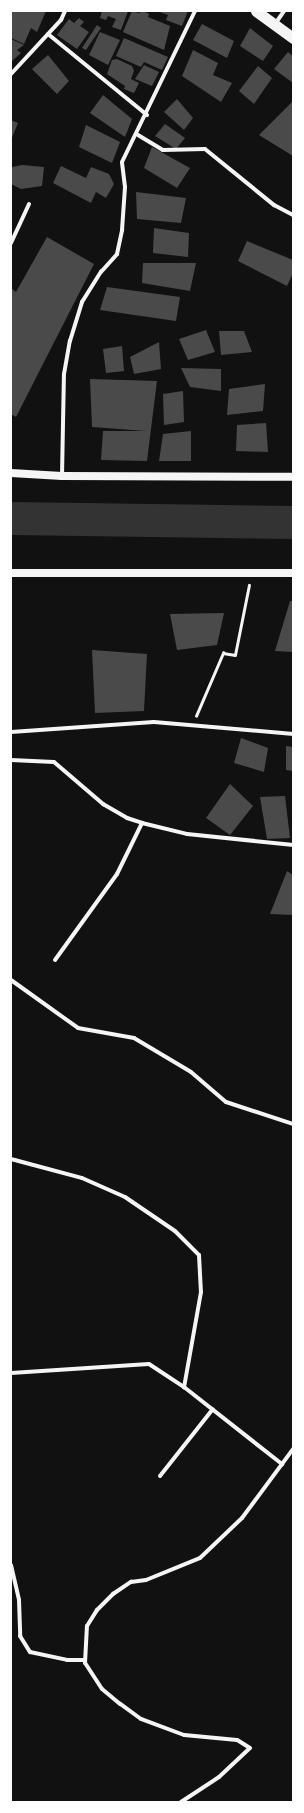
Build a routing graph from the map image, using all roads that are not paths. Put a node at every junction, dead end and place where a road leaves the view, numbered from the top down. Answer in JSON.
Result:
{"nodes":[{"id":1,"x":65,"y":11,"type":"edge"},
{"id":2,"x":195,"y":11,"type":"edge"},
{"id":3,"x":256,"y":11,"type":"edge"},
{"id":4,"x":284,"y":11,"type":"edge"},
{"id":5,"x":274,"y":24,"type":"junction"},
{"id":6,"x":48,"y":34,"type":"junction"},
{"id":7,"x":293,"y":38,"type":"edge"},
{"id":8,"x":11,"y":74,"type":"edge"},
{"id":9,"x":146,"y":115,"type":"junction"},
{"id":10,"x":138,"y":135,"type":"junction"},
{"id":11,"x":29,"y":204,"type":"dead end"},
{"id":12,"x":293,"y":215,"type":"edge"},
{"id":13,"x":11,"y":243,"type":"edge"},
{"id":14,"x":11,"y":473,"type":"edge"},
{"id":15,"x":62,"y":476,"type":"junction"},
{"id":16,"x":293,"y":477,"type":"edge"},
{"id":17,"x":11,"y":573,"type":"edge"},
{"id":18,"x":293,"y":573,"type":"edge"},
{"id":19,"x":11,"y":732,"type":"edge"},
{"id":20,"x":293,"y":734,"type":"edge"},
{"id":21,"x":11,"y":760,"type":"edge"},
{"id":22,"x":142,"y":823,"type":"junction"},
{"id":23,"x":293,"y":845,"type":"edge"},
{"id":24,"x":55,"y":960,"type":"dead end"},
{"id":25,"x":11,"y":980,"type":"edge"},
{"id":26,"x":293,"y":1124,"type":"edge"},
{"id":27,"x":11,"y":1159,"type":"edge"},
{"id":28,"x":11,"y":1373,"type":"edge"},
{"id":29,"x":184,"y":1387,"type":"junction"},
{"id":30,"x":213,"y":1409,"type":"junction"},
{"id":31,"x":293,"y":1449,"type":"edge"},
{"id":32,"x":282,"y":1464,"type":"junction"},
{"id":33,"x":160,"y":1476,"type":"dead end"},
{"id":34,"x":11,"y":1565,"type":"edge"},
{"id":35,"x":85,"y":1660,"type":"junction"},
{"id":36,"x":181,"y":1802,"type":"edge"}],
"edges":[{"from":1,"to":6,"type":"street"},
{"from":2,"to":9,"type":"street"},
{"from":3,"to":5,"type":"highway"},
{"from":4,"to":5,"type":"street"},
{"from":5,"to":7,"type":"highway"},
{"from":6,"to":8,"type":"street"},
{"from":6,"to":9,"type":"street"},
{"from":9,"to":10,"type":"street"},
{"from":10,"to":12,"type":"street"},
{"from":10,"to":15,"type":"street"},
{"from":11,"to":13,"type":"street"},
{"from":14,"to":15,"type":"main road"},
{"from":15,"to":16,"type":"main road"},
{"from":17,"to":18,"type":"main road"},
{"from":19,"to":20,"type":"street"},
{"from":21,"to":22,"type":"street"},
{"from":22,"to":23,"type":"street"},
{"from":22,"to":24,"type":"street"},
{"from":25,"to":26,"type":"street"},
{"from":27,"to":29,"type":"street"},
{"from":28,"to":29,"type":"street"},
{"from":29,"to":30,"type":"street"},
{"from":30,"to":32,"type":"street"},
{"from":30,"to":33,"type":"street"},
{"from":31,"to":32,"type":"street"},
{"from":32,"to":35,"type":"street"},
{"from":34,"to":35,"type":"street"},
{"from":35,"to":36,"type":"street"}]}
